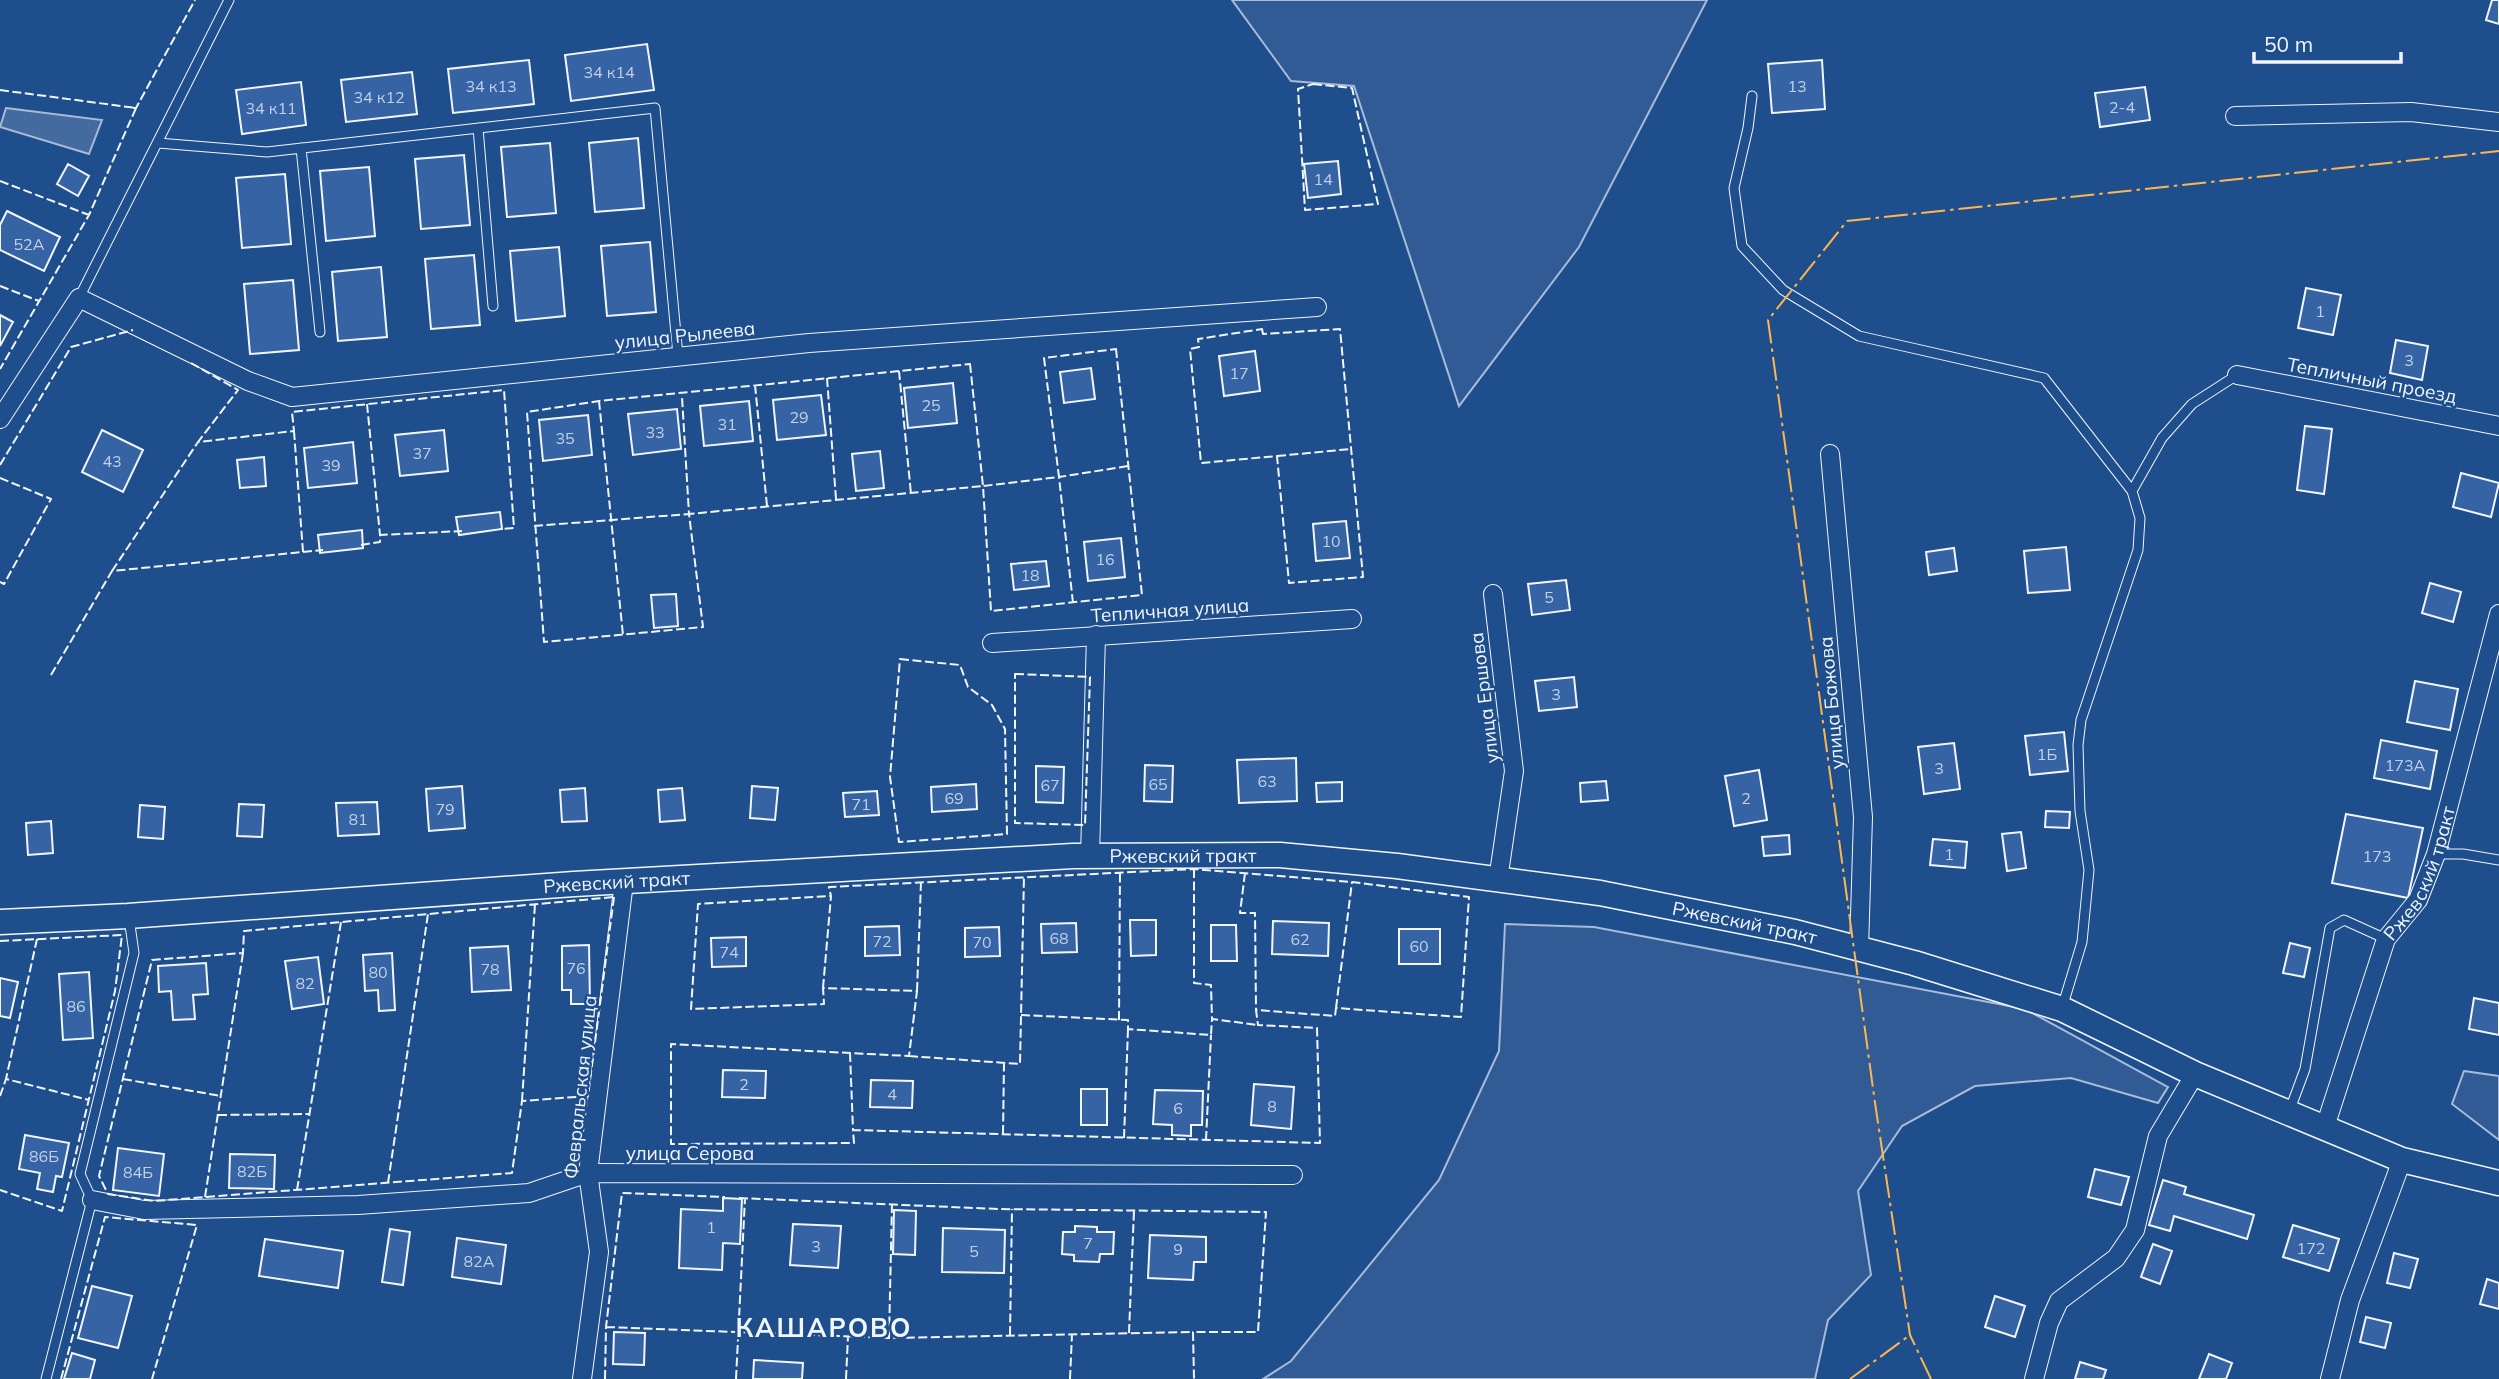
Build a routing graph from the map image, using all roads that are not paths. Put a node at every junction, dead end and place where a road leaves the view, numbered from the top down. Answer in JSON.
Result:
{"nodes":[{"id":1,"x":229,"y":0,"type":"edge"},
{"id":2,"x":1752,"y":96,"type":"dead end"},
{"id":3,"x":2235,"y":116,"type":"dead end"},
{"id":4,"x":2499,"y":122,"type":"edge"},
{"id":5,"x":478,"y":128,"type":"junction"},
{"id":6,"x":158,"y":143,"type":"junction"},
{"id":7,"x":301,"y":148,"type":"junction"},
{"id":8,"x":79,"y":298,"type":"junction"},
{"id":9,"x":493,"y":306,"type":"dead end"},
{"id":10,"x":1317,"y":307,"type":"dead end"},
{"id":11,"x":320,"y":332,"type":"dead end"},
{"id":12,"x":678,"y":356,"type":"junction"},
{"id":13,"x":2237,"y":376,"type":"joint"},
{"id":14,"x":0,"y":419,"type":"edge"},
{"id":15,"x":2499,"y":426,"type":"edge"},
{"id":16,"x":1830,"y":454,"type":"dead end"},
{"id":17,"x":2132,"y":491,"type":"junction"},
{"id":18,"x":1493,"y":594,"type":"dead end"},
{"id":19,"x":2499,"y":614,"type":"edge"},
{"id":20,"x":1352,"y":620,"type":"dead end"},
{"id":21,"x":1096,"y":635,"type":"junction"},
{"id":22,"x":992,"y":643,"type":"dead end"},
{"id":23,"x":2436,"y":854,"type":"junction"},
{"id":24,"x":1090,"y":856,"type":"junction"},
{"id":25,"x":2499,"y":860,"type":"edge"},
{"id":26,"x":1498,"y":880,"type":"junction"},
{"id":27,"x":624,"y":882,"type":"junction"},
{"id":28,"x":128,"y":916,"type":"junction"},
{"id":29,"x":0,"y":922,"type":"edge"},
{"id":30,"x":2386,"y":939,"type":"junction"},
{"id":31,"x":1859,"y":949,"type":"junction"},
{"id":32,"x":2062,"y":1009,"type":"junction"},
{"id":33,"x":2195,"y":1074,"type":"junction"},
{"id":34,"x":2289,"y":1112,"type":"junction"},
{"id":35,"x":2325,"y":1127,"type":"junction"},
{"id":36,"x":2402,"y":1160,"type":"junction"},
{"id":37,"x":588,"y":1173,"type":"junction"},
{"id":38,"x":1293,"y":1175,"type":"dead end"},
{"id":39,"x":2499,"y":1184,"type":"edge"},
{"id":40,"x":92,"y":1199,"type":"junction"},
{"id":41,"x":46,"y":1379,"type":"edge"},
{"id":42,"x":582,"y":1379,"type":"edge"},
{"id":43,"x":2034,"y":1379,"type":"edge"},
{"id":44,"x":2330,"y":1379,"type":"edge"}],
"edges":[{"from":1,"to":6,"type":"lane"},
{"from":2,"to":17,"type":"lane"},
{"from":3,"to":4,"type":"street"},
{"from":5,"to":7,"type":"lane"},
{"from":5,"to":9,"type":"lane"},
{"from":5,"to":12,"type":"lane"},
{"from":6,"to":7,"type":"lane"},
{"from":6,"to":8,"type":"lane"},
{"from":7,"to":11,"type":"lane"},
{"from":8,"to":12,"type":"street","name":"улица Рылеева"},
{"from":8,"to":14,"type":"street"},
{"from":10,"to":12,"type":"street","name":"улица Рылеева"},
{"from":13,"to":15,"type":"street","name":"Тепличный проезд"},
{"from":13,"to":17,"type":"lane"},
{"from":16,"to":31,"type":"street","name":"улица Бажова"},
{"from":17,"to":32,"type":"lane"},
{"from":18,"to":26,"type":"street","name":"улица Ершова"},
{"from":19,"to":23,"type":"street","name":"Ржевский тракт"},
{"from":20,"to":21,"type":"street","name":"Тепличная улица"},
{"from":21,"to":22,"type":"street","name":"Тепличная улица"},
{"from":21,"to":24,"type":"street"},
{"from":23,"to":25,"type":"lane"},
{"from":23,"to":30,"type":"street","name":"Ржевский тракт"},
{"from":24,"to":26,"type":"main road","name":"Ржевский тракт"},
{"from":24,"to":27,"type":"main road","name":"Ржевский тракт"},
{"from":26,"to":31,"type":"main road","name":"Ржевский тракт"},
{"from":27,"to":28,"type":"main road","name":"Ржевский тракт"},
{"from":27,"to":37,"type":"street","name":"Февральская улица"},
{"from":28,"to":29,"type":"main road","name":"Ржевский тракт"},
{"from":28,"to":40,"type":"lane"},
{"from":30,"to":34,"type":"lane"},
{"from":30,"to":35,"type":"street","name":"Ржевский тракт"},
{"from":31,"to":32,"type":"main road","name":"Ржевский тракт"},
{"from":32,"to":33,"type":"main road","name":"Ржевский тракт"},
{"from":33,"to":34,"type":"main road","name":"Ржевский тракт"},
{"from":33,"to":43,"type":"street"},
{"from":34,"to":35,"type":"main road","name":"Ржевский тракт"},
{"from":35,"to":36,"type":"main road","name":"Ржевский тракт"},
{"from":36,"to":39,"type":"main road","name":"Ржевский тракт"},
{"from":36,"to":44,"type":"street"},
{"from":37,"to":38,"type":"street","name":"улица Серова"},
{"from":37,"to":40,"type":"street","name":"улица Серова"},
{"from":37,"to":42,"type":"street","name":"Февральская улица"},
{"from":40,"to":41,"type":"lane"}]}
